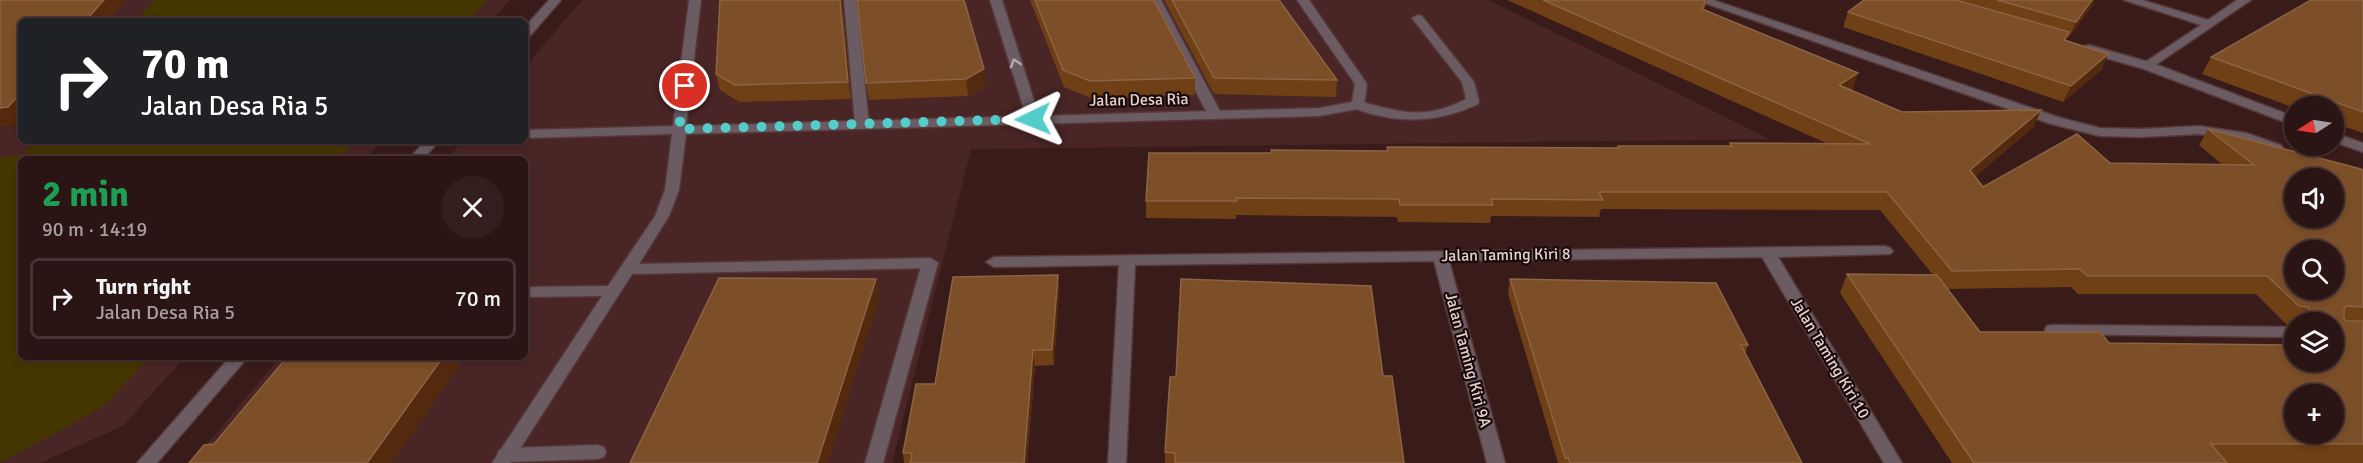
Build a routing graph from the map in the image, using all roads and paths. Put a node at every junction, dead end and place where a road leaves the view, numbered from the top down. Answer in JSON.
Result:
{"nodes":[{"id":1,"x":555,"y":0,"type":"edge"},
{"id":2,"x":695,"y":0,"type":"edge"},
{"id":3,"x":850,"y":0,"type":"edge"},
{"id":4,"x":996,"y":0,"type":"edge"},
{"id":5,"x":1155,"y":0,"type":"edge"},
{"id":6,"x":1303,"y":0,"type":"edge"},
{"id":7,"x":1702,"y":0,"type":"edge"},
{"id":8,"x":2130,"y":0,"type":"edge"},
{"id":9,"x":2245,"y":0,"type":"edge"},
{"id":10,"x":1418,"y":18,"type":"dead end"},
{"id":11,"x":2210,"y":24,"type":"junction"},
{"id":12,"x":528,"y":31,"type":"edge"},
{"id":13,"x":2079,"y":46,"type":"edge"},
{"id":14,"x":2148,"y":66,"type":"junction"},
{"id":15,"x":1358,"y":105,"type":"junction"},
{"id":16,"x":1215,"y":115,"type":"junction"},
{"id":17,"x":2284,"y":118,"type":"edge"},
{"id":18,"x":1033,"y":119,"type":"junction"},
{"id":19,"x":862,"y":124,"type":"junction"},
{"id":20,"x":679,"y":129,"type":"junction"},
{"id":21,"x":528,"y":134,"type":"edge"},
{"id":22,"x":2344,"y":141,"type":"edge"},
{"id":23,"x":429,"y":144,"type":"edge"},
{"id":24,"x":2363,"y":148,"type":"edge"},
{"id":25,"x":2284,"y":151,"type":"edge"},
{"id":26,"x":419,"y":156,"type":"edge"},
{"id":27,"x":1885,"y":251,"type":"dead end"},
{"id":28,"x":1767,"y":252,"type":"junction"},
{"id":29,"x":1440,"y":256,"type":"junction"},
{"id":30,"x":1127,"y":260,"type":"junction"},
{"id":31,"x":994,"y":262,"type":"dead end"},
{"id":32,"x":628,"y":269,"type":"junction"},
{"id":33,"x":613,"y":291,"type":"junction"},
{"id":34,"x":528,"y":292,"type":"edge"},
{"id":35,"x":2053,"y":330,"type":"edge"},
{"id":36,"x":2284,"y":332,"type":"edge"},
{"id":37,"x":237,"y":360,"type":"edge"},
{"id":38,"x":597,"y":452,"type":"dead end"},
{"id":39,"x":504,"y":459,"type":"edge"},
{"id":40,"x":146,"y":463,"type":"edge"},
{"id":41,"x":874,"y":463,"type":"edge"},
{"id":42,"x":1117,"y":463,"type":"edge"},
{"id":43,"x":1496,"y":463,"type":"edge"},
{"id":44,"x":1893,"y":463,"type":"edge"}],
"edges":[{"from":1,"to":12,"type":"street"},
{"from":2,"to":20,"type":"street"},
{"from":3,"to":19,"type":"street"},
{"from":18,"to":4,"type":"street","one_way":true},
{"from":5,"to":16,"type":"street"},
{"from":6,"to":15,"type":"street"},
{"from":7,"to":25,"type":"street"},
{"from":8,"to":11,"type":"street"},
{"from":9,"to":11,"type":"street"},
{"from":10,"to":15,"type":"street"},
{"from":11,"to":14,"type":"street"},
{"from":13,"to":14,"type":"street"},
{"from":14,"to":17,"type":"street"},
{"from":15,"to":16,"type":"street","name":"Jalan Desa Ria"},
{"from":16,"to":18,"type":"street","name":"Jalan Desa Ria"},
{"from":18,"to":19,"type":"street","name":"Jalan Desa Ria"},
{"from":19,"to":20,"type":"street","name":"Jalan Desa Ria"},
{"from":20,"to":21,"type":"street","name":"Jalan Desa Ria"},
{"from":20,"to":32,"type":"street"},
{"from":22,"to":24,"type":"street"},
{"from":23,"to":26,"type":"street"},
{"from":27,"to":28,"type":"street","name":"Jalan Taming Kiri 8"},
{"from":28,"to":29,"type":"street","name":"Jalan Taming Kiri 8"},
{"from":28,"to":44,"type":"street","name":"Jalan Taming Kiri 10"},
{"from":29,"to":30,"type":"street","name":"Jalan Taming Kiri 8"},
{"from":29,"to":43,"type":"street","name":"Jalan Taming Kiri 9A"},
{"from":30,"to":31,"type":"street","name":"Jalan Taming Kiri 8"},
{"from":30,"to":42,"type":"street"},
{"from":32,"to":33,"type":"street"},
{"from":32,"to":41,"type":"street"},
{"from":33,"to":34,"type":"street"},
{"from":33,"to":39,"type":"street"},
{"from":35,"to":36,"type":"street"},
{"from":37,"to":40,"type":"street"},
{"from":38,"to":39,"type":"street"}]}
